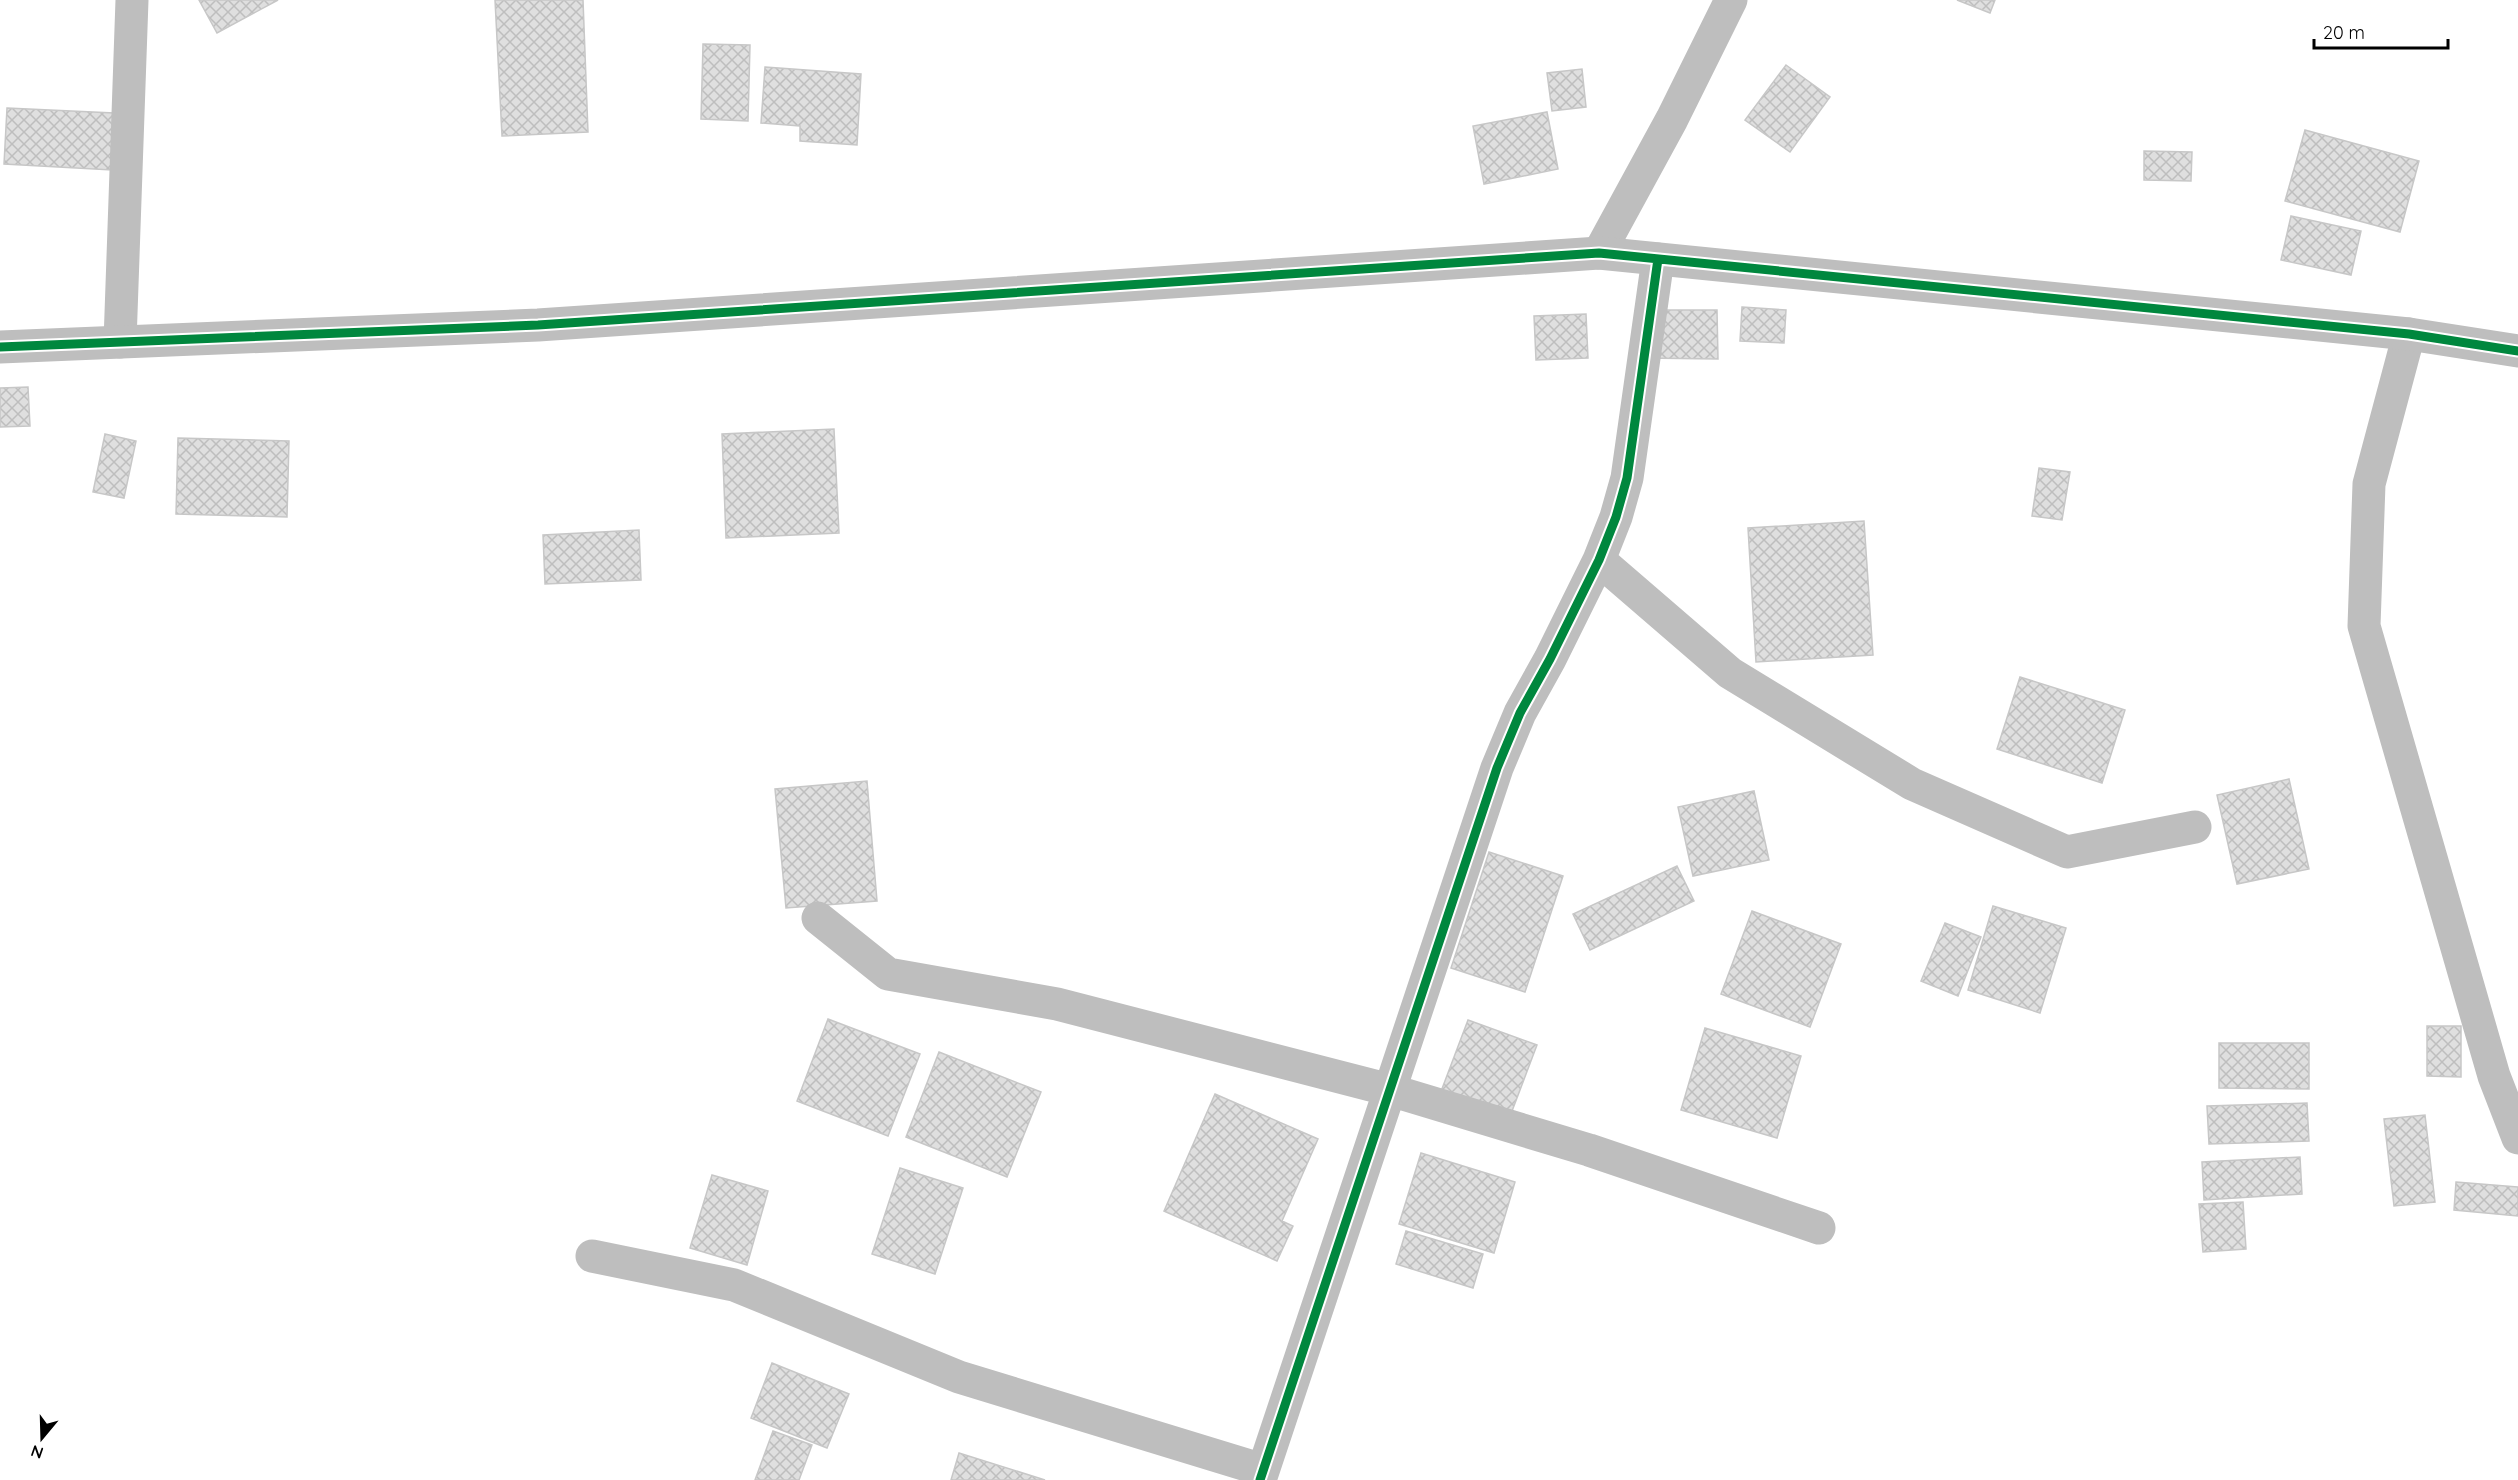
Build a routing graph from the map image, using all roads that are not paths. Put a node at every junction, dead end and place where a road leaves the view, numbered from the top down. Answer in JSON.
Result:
{"nodes":[{"id":1,"x":132,"y":0,"type":"edge"},
{"id":2,"x":1731,"y":0,"type":"edge"},
{"id":3,"x":1599,"y":254,"type":"junction"},
{"id":4,"x":1658,"y":259,"type":"junction"},
{"id":5,"x":2409,"y":334,"type":"junction"},
{"id":6,"x":120,"y":342,"type":"junction"},
{"id":7,"x":0,"y":347,"type":"edge"},
{"id":8,"x":2518,"y":351,"type":"edge"},
{"id":9,"x":1599,"y":560,"type":"junction"},
{"id":10,"x":2195,"y":827,"type":"dead end"},
{"id":11,"x":818,"y":918,"type":"dead end"},
{"id":12,"x":1390,"y":1090,"type":"junction"},
{"id":13,"x":2518,"y":1138,"type":"edge"},
{"id":14,"x":1819,"y":1228,"type":"dead end"},
{"id":15,"x":592,"y":1256,"type":"dead end"},
{"id":16,"x":1262,"y":1475,"type":"edge"}],
"edges":[{"from":1,"to":6,"type":"street"},
{"from":2,"to":3,"type":"street"},
{"from":3,"to":4,"type":"street"},
{"from":3,"to":6,"type":"street"},
{"from":4,"to":5,"type":"street"},
{"from":4,"to":9,"type":"street"},
{"from":5,"to":8,"type":"street"},
{"from":5,"to":13,"type":"street"},
{"from":6,"to":7,"type":"street"},
{"from":9,"to":10,"type":"street"},
{"from":9,"to":12,"type":"street"},
{"from":11,"to":12,"type":"street"},
{"from":12,"to":14,"type":"street"},
{"from":12,"to":16,"type":"street"},
{"from":15,"to":16,"type":"street"}]}
